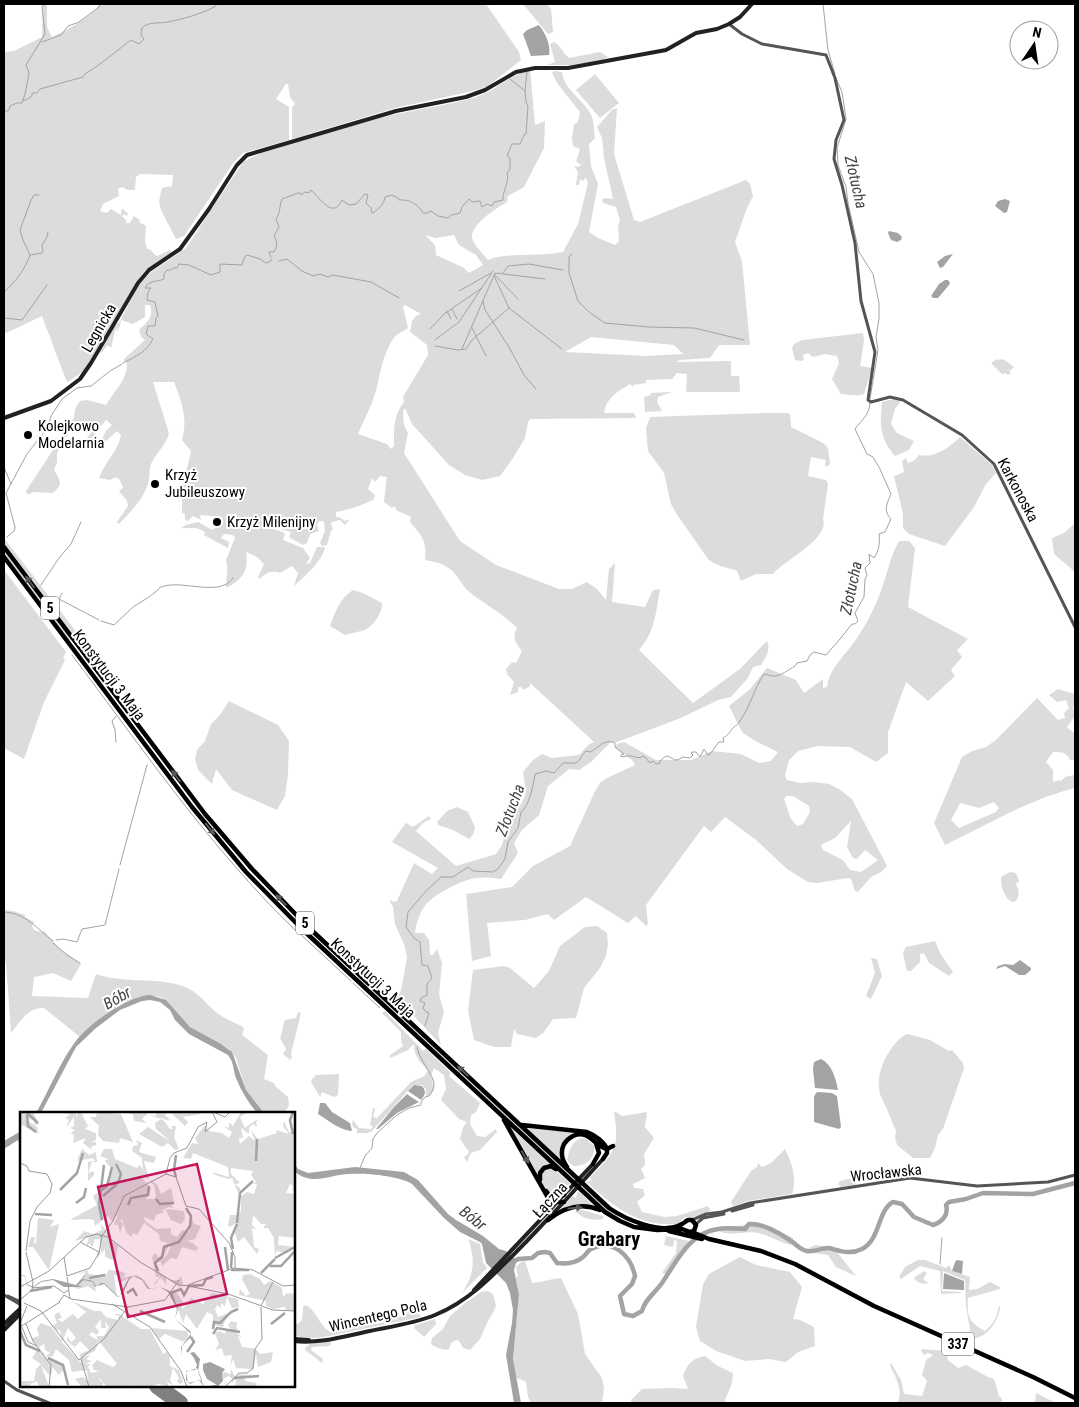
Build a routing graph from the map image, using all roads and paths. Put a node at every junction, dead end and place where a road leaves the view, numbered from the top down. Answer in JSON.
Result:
{"nodes":[{"id":1,"x":752,"y":4,"type":"edge"},
{"id":2,"x":729,"y":24,"type":"junction"},
{"id":3,"x":4,"y":418,"type":"edge"},
{"id":4,"x":4,"y":546,"type":"edge"},
{"id":5,"x":4,"y":557,"type":"edge"},
{"id":6,"x":1075,"y":627,"type":"edge"},
{"id":7,"x":500,"y":1115,"type":"junction"},
{"id":8,"x":519,"y":1124,"type":"junction"},
{"id":9,"x":611,"y":1140,"type":"dead end"},
{"id":10,"x":596,"y":1141,"type":"junction"},
{"id":11,"x":604,"y":1144,"type":"junction"},
{"id":12,"x":613,"y":1146,"type":"dead end"},
{"id":13,"x":608,"y":1150,"type":"junction"},
{"id":14,"x":603,"y":1159,"type":"joint"},
{"id":15,"x":593,"y":1164,"type":"joint"},
{"id":16,"x":561,"y":1172,"type":"junction"},
{"id":17,"x":570,"y":1172,"type":"junction"},
{"id":18,"x":1075,"y":1175,"type":"edge"},
{"id":19,"x":583,"y":1178,"type":"junction"},
{"id":20,"x":573,"y":1189,"type":"junction"},
{"id":21,"x":564,"y":1195,"type":"junction"},
{"id":22,"x":547,"y":1196,"type":"junction"},
{"id":23,"x":564,"y":1202,"type":"junction"},
{"id":24,"x":557,"y":1203,"type":"junction"},
{"id":25,"x":758,"y":1203,"type":"junction"},
{"id":26,"x":606,"y":1212,"type":"junction"},
{"id":27,"x":547,"y":1213,"type":"junction"},
{"id":28,"x":548,"y":1220,"type":"junction"},
{"id":29,"x":692,"y":1220,"type":"junction"},
{"id":30,"x":684,"y":1223,"type":"junction"},
{"id":31,"x":662,"y":1230,"type":"junction"},
{"id":32,"x":685,"y":1230,"type":"junction"},
{"id":33,"x":695,"y":1231,"type":"junction"},
{"id":34,"x":719,"y":1241,"type":"junction"},
{"id":35,"x":512,"y":1254,"type":"junction"},
{"id":36,"x":4,"y":1295,"type":"edge"},
{"id":37,"x":20,"y":1307,"type":"edge"},
{"id":38,"x":4,"y":1324,"type":"edge"},
{"id":39,"x":4,"y":1330,"type":"edge"},
{"id":40,"x":295,"y":1340,"type":"edge"},
{"id":41,"x":4,"y":1381,"type":"edge"},
{"id":42,"x":1075,"y":1398,"type":"edge"},
{"id":43,"x":49,"y":1403,"type":"edge"}],
"edges":[{"from":1,"to":2,"type":"main road"},
{"from":2,"to":3,"type":"main road","name":"Legnicka"},
{"from":2,"to":6,"type":"street","name":"Karkonoska"},
{"from":8,"to":4,"type":"main road","name":"Konstytucji 3 Maja","number":"5","one_way":true},
{"from":5,"to":7,"type":"main road","name":"Konstytucji 3 Maja","number":"5","one_way":true},
{"from":7,"to":16,"type":"main road","name":"Konstytucji 3 Maja","number":"5"},
{"from":7,"to":22,"type":"main road","one_way":true},
{"from":8,"to":11,"type":"main road"},
{"from":8,"to":17,"type":"main road","number":"5"},
{"from":9,"to":11,"type":"main road"},
{"from":10,"to":13,"type":"main road"},
{"from":10,"to":15,"type":"main road"},
{"from":10,"to":17,"type":"main road"},
{"from":11,"to":13,"type":"main road"},
{"from":12,"to":13,"type":"main road"},
{"from":13,"to":14,"type":"main road"},
{"from":14,"to":19,"type":"main road","name":"Łączna"},
{"from":15,"to":19,"type":"main road","name":"Łączna"},
{"from":16,"to":21,"type":"main road"},
{"from":16,"to":26,"type":"main road","name":"Konstytucji 3 Maja","number":"5"},
{"from":17,"to":30,"type":"main road","number":"5"},
{"from":18,"to":25,"type":"street","name":"Wrocławska","number":"5"},
{"from":19,"to":20,"type":"main road","name":"Łączna"},
{"from":20,"to":21,"type":"main road","name":"Łączna"},
{"from":20,"to":23,"type":"main road","name":"Łączna"},
{"from":21,"to":24,"type":"main road","name":"Łączna"},
{"from":22,"to":24,"type":"main road"},
{"from":22,"to":27,"type":"main road"},
{"from":23,"to":24,"type":"main road"},
{"from":23,"to":28,"type":"main road","name":"Łączna"},
{"from":24,"to":27,"type":"main road","name":"Łączna"},
{"from":25,"to":29,"type":"street","name":"Wrocławska","number":"5"},
{"from":25,"to":33,"type":"street","name":"Wrocławska","number":"5"},
{"from":28,"to":26,"type":"main road","one_way":true},
{"from":26,"to":31,"type":"main road","name":"Konstytucji 3 Maja","number":"5"},
{"from":27,"to":35,"type":"main road","name":"Łączna"},
{"from":28,"to":35,"type":"main road","name":"Łączna"},
{"from":29,"to":30,"type":"main road","number":"5"},
{"from":29,"to":33,"type":"main road"},
{"from":30,"to":32,"type":"main road"},
{"from":31,"to":32,"type":"main road","name":"Konstytucji 3 Maja","number":"5"},
{"from":31,"to":33,"type":"main road"},
{"from":32,"to":33,"type":"main road","number":"5"},
{"from":33,"to":34,"type":"main road"},
{"from":33,"to":34,"type":"main road","number":"337"},
{"from":34,"to":42,"type":"main road","number":"337"},
{"from":35,"to":40,"type":"main road","name":"Wincentego Pola"},
{"from":36,"to":37,"type":"street"},
{"from":37,"to":38,"type":"main road"},
{"from":37,"to":39,"type":"main road"},
{"from":41,"to":43,"type":"street"}]}
